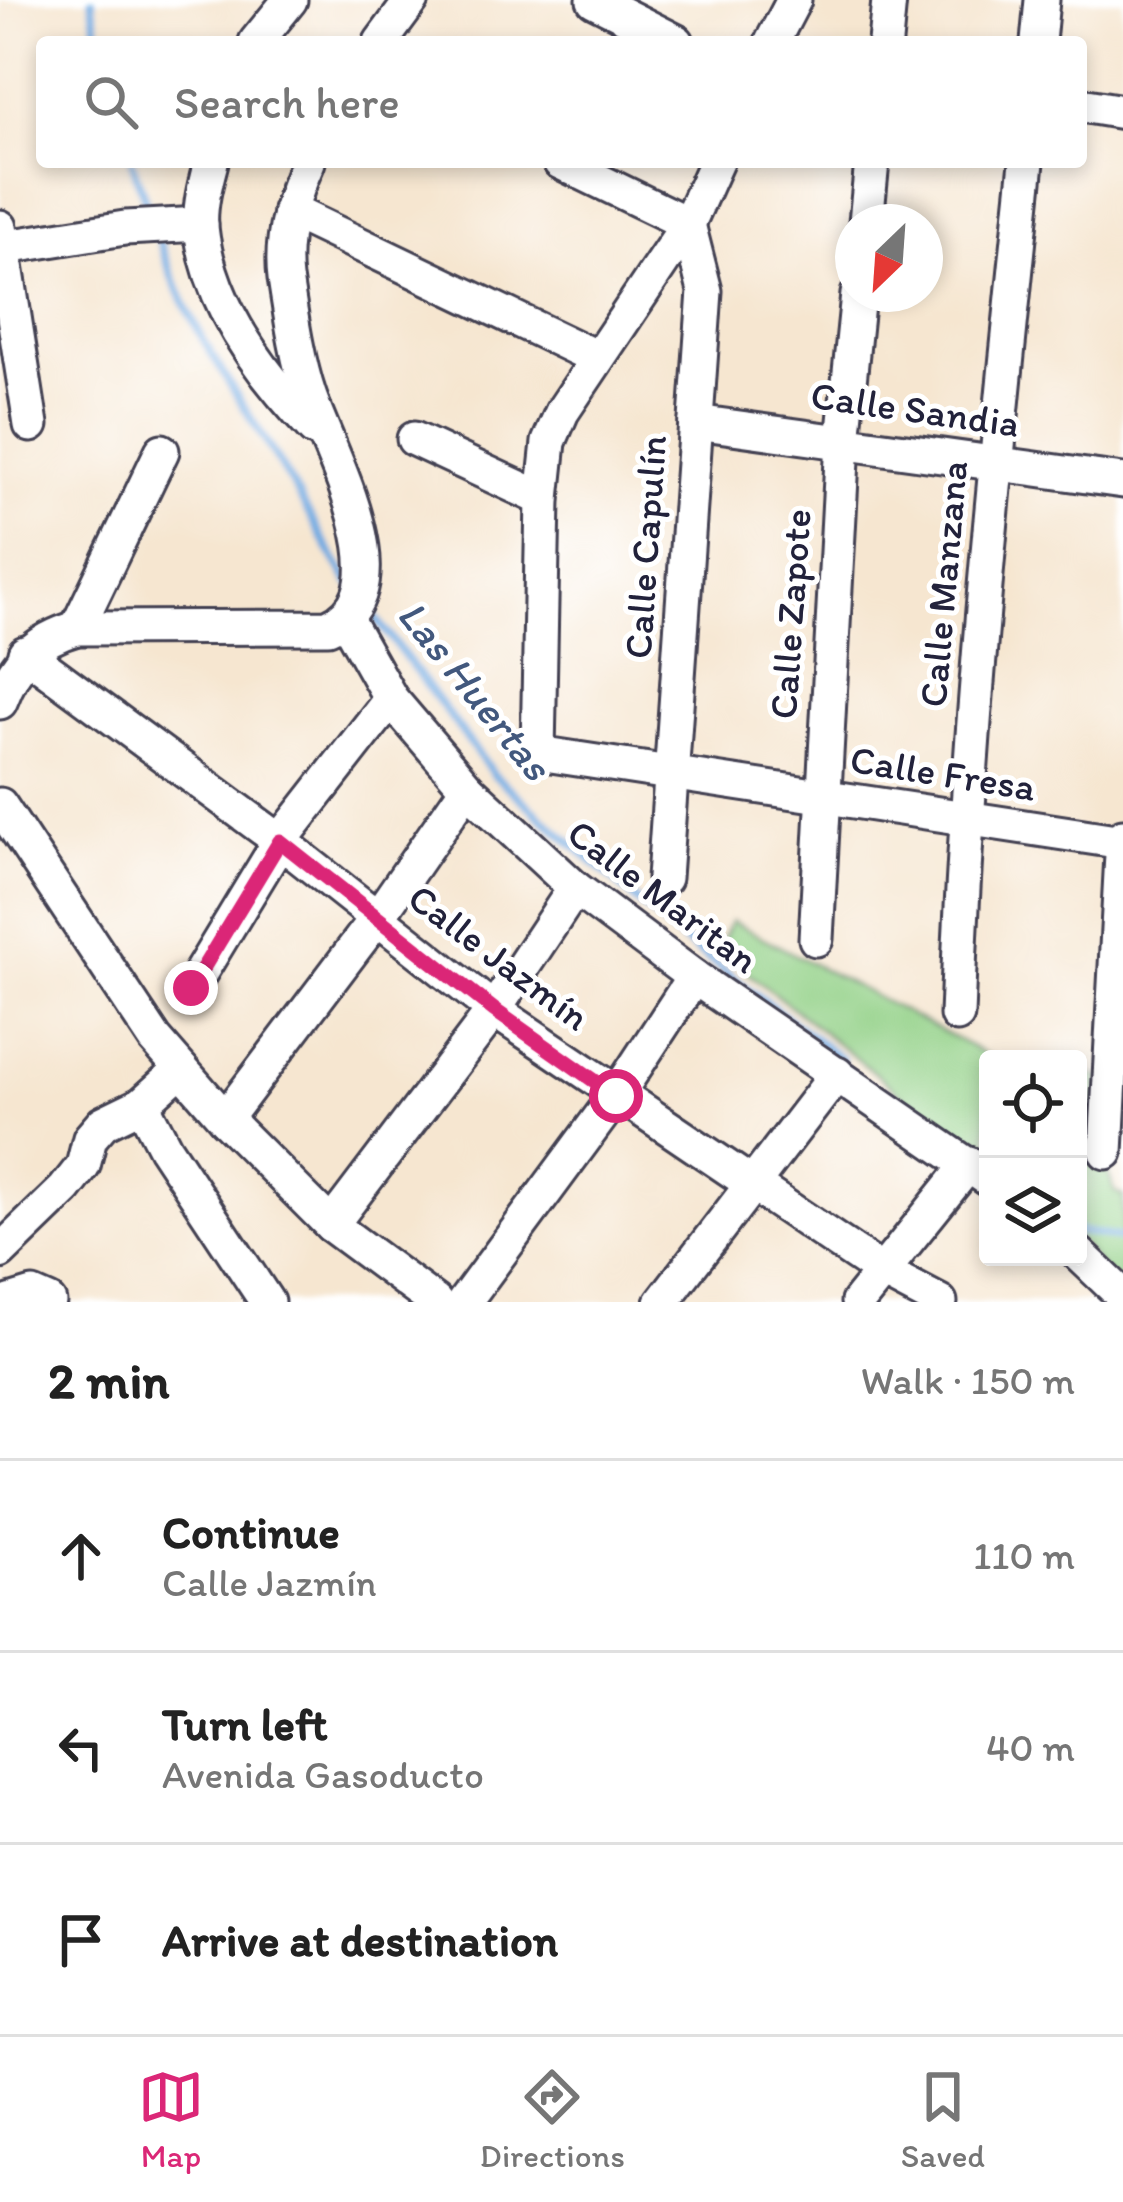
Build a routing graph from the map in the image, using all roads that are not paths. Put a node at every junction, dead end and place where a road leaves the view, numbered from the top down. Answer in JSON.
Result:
{"nodes":[{"id":1,"x":267,"y":0,"type":"edge"},
{"id":2,"x":290,"y":0,"type":"edge"},
{"id":3,"x":412,"y":0,"type":"edge"},
{"id":4,"x":594,"y":0,"type":"edge"},
{"id":5,"x":794,"y":0,"type":"edge"},
{"id":6,"x":890,"y":0,"type":"edge"},
{"id":7,"x":1042,"y":0,"type":"edge"},
{"id":8,"x":259,"y":36,"type":"edge"},
{"id":9,"x":260,"y":36,"type":"edge"},
{"id":10,"x":385,"y":36,"type":"edge"},
{"id":11,"x":665,"y":36,"type":"edge"},
{"id":12,"x":775,"y":36,"type":"edge"},
{"id":13,"x":886,"y":36,"type":"edge"},
{"id":14,"x":1039,"y":36,"type":"edge"},
{"id":15,"x":1087,"y":106,"type":"edge"},
{"id":16,"x":1123,"y":112,"type":"edge"},
{"id":17,"x":209,"y":168,"type":"edge"},
{"id":18,"x":306,"y":168,"type":"edge"},
{"id":19,"x":572,"y":168,"type":"edge"},
{"id":20,"x":713,"y":168,"type":"edge"},
{"id":21,"x":871,"y":168,"type":"edge"},
{"id":22,"x":1026,"y":168,"type":"edge"},
{"id":23,"x":868,"y":204,"type":"edge"},
{"id":24,"x":290,"y":211,"type":"junction"},
{"id":25,"x":191,"y":224,"type":"junction"},
{"id":26,"x":688,"y":224,"type":"junction"},
{"id":27,"x":1,"y":240,"type":"edge"},
{"id":28,"x":857,"y":312,"type":"edge"},
{"id":29,"x":597,"y":358,"type":"junction"},
{"id":30,"x":696,"y":422,"type":"junction"},
{"id":31,"x":31,"y":424,"type":"dead end"},
{"id":32,"x":324,"y":439,"type":"junction"},
{"id":33,"x":414,"y":439,"type":"dead end"},
{"id":34,"x":843,"y":441,"type":"junction"},
{"id":35,"x":162,"y":451,"type":"dead end"},
{"id":36,"x":995,"y":463,"type":"junction"},
{"id":37,"x":1123,"y":481,"type":"edge"},
{"id":38,"x":543,"y":500,"type":"junction"},
{"id":39,"x":354,"y":605,"type":"junction"},
{"id":40,"x":76,"y":628,"type":"junction"},
{"id":41,"x":25,"y":653,"type":"junction"},
{"id":42,"x":391,"y":699,"type":"junction"},
{"id":43,"x":0,"y":702,"type":"edge"},
{"id":44,"x":673,"y":776,"type":"junction"},
{"id":45,"x":466,"y":788,"type":"junction"},
{"id":46,"x":821,"y":797,"type":"junction"},
{"id":47,"x":964,"y":820,"type":"junction"},
{"id":48,"x":3,"y":822,"type":"edge"},
{"id":49,"x":1123,"y":840,"type":"edge"},
{"id":50,"x":280,"y":841,"type":"junction"},
{"id":51,"x":664,"y":878,"type":"dead end"},
{"id":52,"x":575,"y":888,"type":"junction"},
{"id":53,"x":377,"y":918,"type":"junction"},
{"id":54,"x":816,"y":939,"type":"dead end"},
{"id":55,"x":694,"y":977,"type":"junction"},
{"id":56,"x":191,"y":988,"type":"dead end"},
{"id":57,"x":494,"y":1010,"type":"junction"},
{"id":58,"x":957,"y":1015,"type":"dead end"},
{"id":59,"x":181,"y":1069,"type":"junction"},
{"id":60,"x":837,"y":1074,"type":"junction"},
{"id":61,"x":1116,"y":1092,"type":"edge"},
{"id":62,"x":616,"y":1096,"type":"junction"},
{"id":63,"x":142,"y":1104,"type":"junction"},
{"id":64,"x":225,"y":1118,"type":"junction"},
{"id":65,"x":1106,"y":1153,"type":"dead end"},
{"id":66,"x":978,"y":1172,"type":"edge"},
{"id":67,"x":750,"y":1184,"type":"junction"},
{"id":68,"x":331,"y":1225,"type":"junction"},
{"id":69,"x":0,"y":1252,"type":"edge"},
{"id":70,"x":1087,"y":1262,"type":"edge"},
{"id":71,"x":880,"y":1271,"type":"junction"},
{"id":72,"x":1123,"y":1296,"type":"edge"},
{"id":73,"x":10,"y":1302,"type":"edge"},
{"id":74,"x":49,"y":1302,"type":"edge"},
{"id":75,"x":267,"y":1302,"type":"edge"},
{"id":76,"x":435,"y":1302,"type":"edge"},
{"id":77,"x":464,"y":1302,"type":"edge"},
{"id":78,"x":662,"y":1302,"type":"edge"},
{"id":79,"x":858,"y":1302,"type":"edge"},
{"id":80,"x":940,"y":1302,"type":"edge"}],
"edges":[{"from":1,"to":8,"type":"street"},
{"from":2,"to":9,"type":"street"},
{"from":3,"to":10,"type":"street"},
{"from":4,"to":11,"type":"street"},
{"from":5,"to":12,"type":"street"},
{"from":6,"to":13,"type":"street"},
{"from":7,"to":14,"type":"street"},
{"from":15,"to":16,"type":"street"},
{"from":17,"to":25,"type":"street"},
{"from":18,"to":24,"type":"street"},
{"from":19,"to":26,"type":"street"},
{"from":20,"to":26,"type":"street"},
{"from":21,"to":23,"type":"street"},
{"from":22,"to":36,"type":"street","name":"Calle Manzana"},
{"from":24,"to":29,"type":"street"},
{"from":24,"to":32,"type":"street"},
{"from":25,"to":27,"type":"street"},
{"from":25,"to":32,"type":"street"},
{"from":26,"to":29,"type":"street"},
{"from":26,"to":30,"type":"street","name":"Calle Capulín"},
{"from":27,"to":31,"type":"street"},
{"from":28,"to":34,"type":"street","name":"Calle Zapote"},
{"from":29,"to":38,"type":"street"},
{"from":30,"to":34,"type":"street","name":"Calle Sandia"},
{"from":30,"to":44,"type":"street","name":"Calle Capulín"},
{"from":32,"to":39,"type":"street"},
{"from":33,"to":38,"type":"street"},
{"from":34,"to":36,"type":"street","name":"Calle Sandia"},
{"from":34,"to":46,"type":"street","name":"Calle Zapote"},
{"from":35,"to":40,"type":"street"},
{"from":36,"to":37,"type":"street","name":"Calle Sandia"},
{"from":36,"to":47,"type":"street","name":"Calle Manzana"},
{"from":38,"to":44,"type":"street","name":"Calle Fresa"},
{"from":39,"to":40,"type":"street"},
{"from":39,"to":42,"type":"street","name":"Calle Maritan"},
{"from":40,"to":41,"type":"street"},
{"from":41,"to":43,"type":"street"},
{"from":41,"to":50,"type":"street","name":"Calle Jazmín"},
{"from":42,"to":45,"type":"street","name":"Calle Maritan"},
{"from":42,"to":50,"type":"street"},
{"from":44,"to":46,"type":"street","name":"Calle Fresa"},
{"from":44,"to":51,"type":"street","name":"Calle Capulín"},
{"from":45,"to":52,"type":"street","name":"Calle Maritan"},
{"from":45,"to":53,"type":"street"},
{"from":46,"to":47,"type":"street","name":"Calle Fresa"},
{"from":46,"to":54,"type":"street","name":"Calle Zapote"},
{"from":47,"to":49,"type":"street","name":"Calle Fresa"},
{"from":47,"to":58,"type":"street","name":"Calle Manzana"},
{"from":48,"to":59,"type":"street"},
{"from":49,"to":61,"type":"street"},
{"from":50,"to":53,"type":"street","name":"Calle Jazmín"},
{"from":50,"to":56,"type":"street"},
{"from":52,"to":55,"type":"street","name":"Calle Maritan"},
{"from":52,"to":57,"type":"street"},
{"from":53,"to":57,"type":"street","name":"Calle Jazmín"},
{"from":53,"to":64,"type":"street"},
{"from":55,"to":60,"type":"street","name":"Calle Maritan"},
{"from":55,"to":62,"type":"street"},
{"from":57,"to":62,"type":"street","name":"Calle Jazmín"},
{"from":57,"to":68,"type":"street"},
{"from":59,"to":63,"type":"street"},
{"from":59,"to":64,"type":"street"},
{"from":60,"to":66,"type":"street","name":"Calle Maritan"},
{"from":60,"to":67,"type":"street"},
{"from":61,"to":65,"type":"street"},
{"from":62,"to":67,"type":"street","name":"Calle Jazmín"},
{"from":62,"to":77,"type":"street"},
{"from":63,"to":69,"type":"street"},
{"from":63,"to":75,"type":"street"},
{"from":64,"to":68,"type":"street"},
{"from":66,"to":71,"type":"street"},
{"from":67,"to":71,"type":"street","name":"Calle Jazmín"},
{"from":67,"to":78,"type":"street"},
{"from":68,"to":76,"type":"street"},
{"from":70,"to":72,"type":"street"},
{"from":71,"to":79,"type":"street"},
{"from":71,"to":80,"type":"street","name":"Calle Jazmín"},
{"from":73,"to":74,"type":"street"}]}
